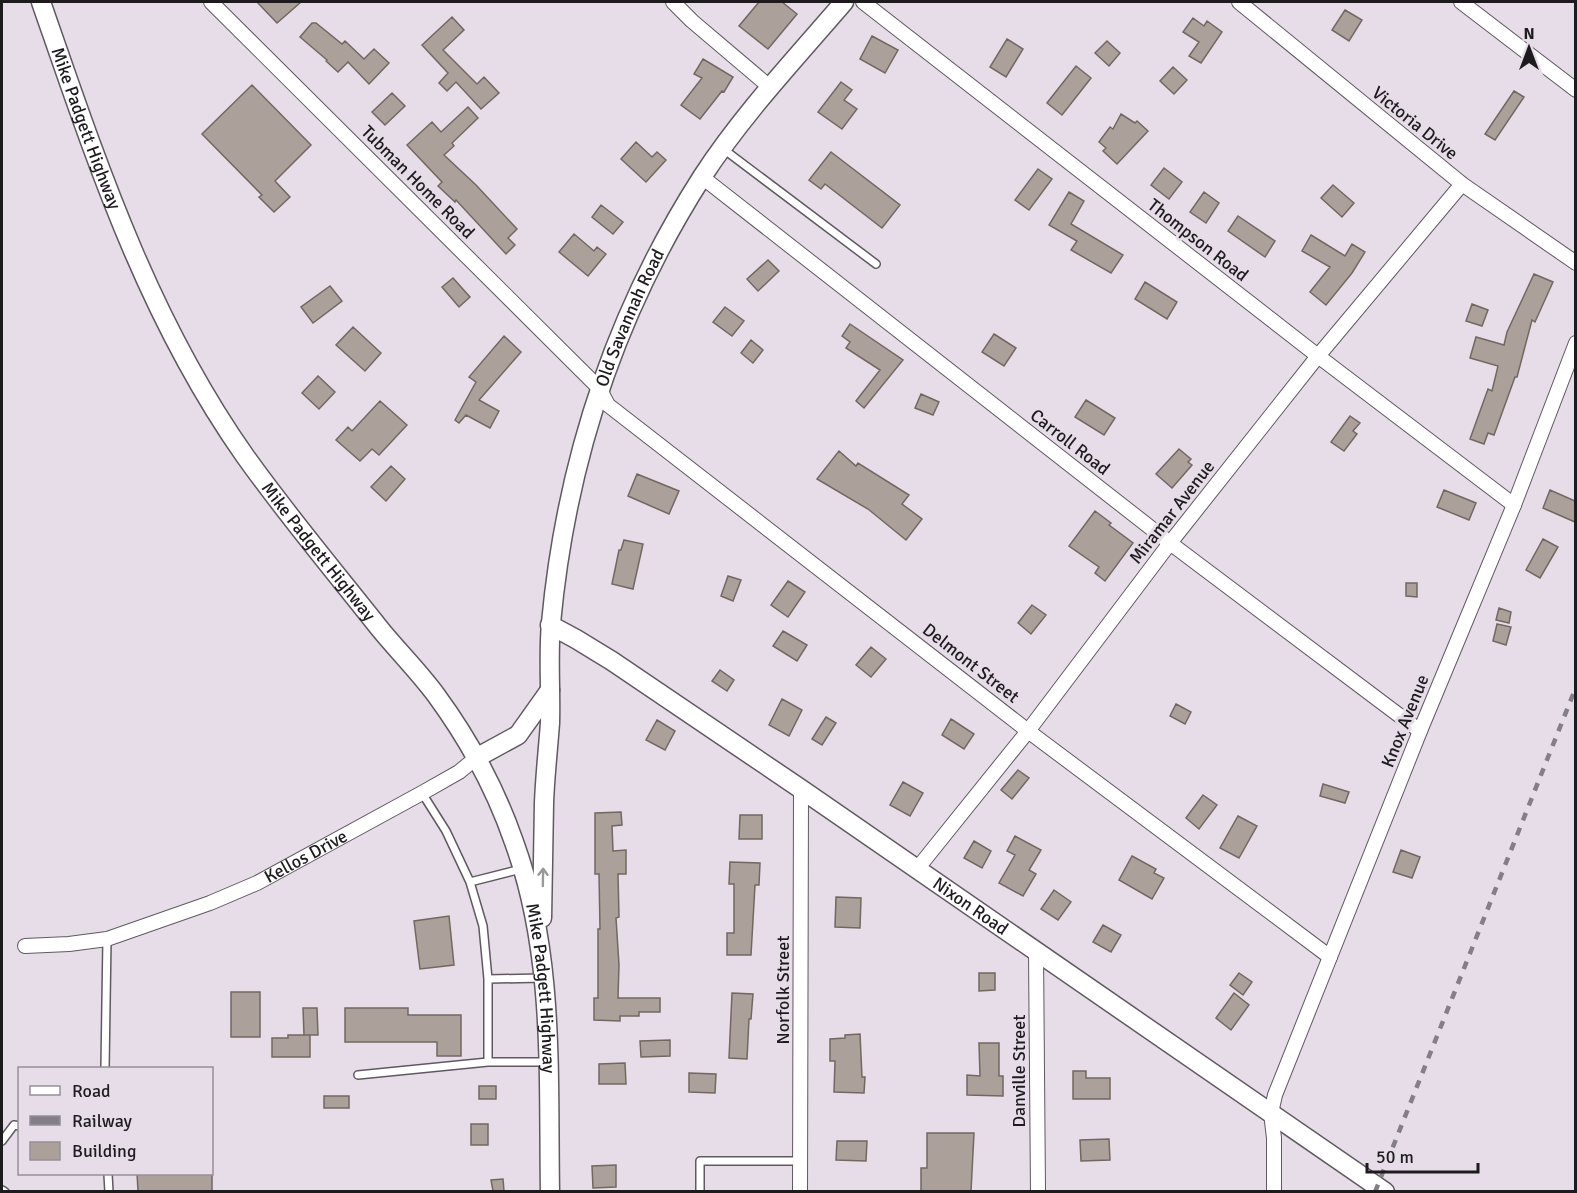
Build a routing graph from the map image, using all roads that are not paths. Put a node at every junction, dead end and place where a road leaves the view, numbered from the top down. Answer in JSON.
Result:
{"nodes":[{"id":1,"x":40,"y":2,"type":"edge"},
{"id":2,"x":211,"y":2,"type":"edge"},
{"id":3,"x":673,"y":2,"type":"edge"},
{"id":4,"x":844,"y":2,"type":"edge"},
{"id":5,"x":863,"y":2,"type":"edge"},
{"id":6,"x":1239,"y":2,"type":"edge"},
{"id":7,"x":1461,"y":2,"type":"edge"},
{"id":8,"x":771,"y":88,"type":"junction"},
{"id":9,"x":1575,"y":90,"type":"edge"},
{"id":10,"x":722,"y":148,"type":"junction"},
{"id":11,"x":702,"y":177,"type":"junction"},
{"id":12,"x":1462,"y":184,"type":"junction"},
{"id":13,"x":876,"y":264,"type":"dead end"},
{"id":14,"x":1575,"y":264,"type":"edge"},
{"id":15,"x":1575,"y":343,"type":"edge"},
{"id":16,"x":1318,"y":356,"type":"junction"},
{"id":17,"x":598,"y":388,"type":"junction"},
{"id":18,"x":1514,"y":505,"type":"junction"},
{"id":19,"x":1170,"y":543,"type":"junction"},
{"id":20,"x":550,"y":625,"type":"junction"},
{"id":21,"x":550,"y":690,"type":"junction"},
{"id":22,"x":1028,"y":730,"type":"junction"},
{"id":23,"x":1420,"y":730,"type":"junction"},
{"id":24,"x":476,"y":758,"type":"junction"},
{"id":25,"x":801,"y":789,"type":"junction"},
{"id":26,"x":422,"y":793,"type":"junction"},
{"id":27,"x":523,"y":869,"type":"junction"},
{"id":28,"x":917,"y":869,"type":"junction"},
{"id":29,"x":470,"y":882,"type":"junction"},
{"id":30,"x":107,"y":939,"type":"junction"},
{"id":31,"x":25,"y":946,"type":"dead end"},
{"id":32,"x":1036,"y":951,"type":"junction"},
{"id":33,"x":542,"y":957,"type":"junction"},
{"id":34,"x":1329,"y":957,"type":"junction"},
{"id":35,"x":544,"y":978,"type":"junction"},
{"id":36,"x":488,"y":979,"type":"junction"},
{"id":37,"x":488,"y":1062,"type":"junction"},
{"id":38,"x":548,"y":1062,"type":"junction"},
{"id":39,"x":105,"y":1067,"type":"edge"},
{"id":40,"x":358,"y":1075,"type":"dead end"},
{"id":41,"x":1271,"y":1113,"type":"junction"},
{"id":42,"x":18,"y":1126,"type":"edge"},
{"id":43,"x":2,"y":1141,"type":"edge"},
{"id":44,"x":800,"y":1161,"type":"junction"},
{"id":45,"x":108,"y":1175,"type":"edge"},
{"id":46,"x":109,"y":1191,"type":"edge"},
{"id":47,"x":550,"y":1191,"type":"edge"},
{"id":48,"x":700,"y":1191,"type":"edge"},
{"id":49,"x":800,"y":1191,"type":"edge"},
{"id":50,"x":1038,"y":1191,"type":"edge"},
{"id":51,"x":1274,"y":1191,"type":"edge"},
{"id":52,"x":1385,"y":1191,"type":"edge"}],
"edges":[{"from":1,"to":24,"type":"main road","name":"Mike Padgett Highway"},
{"from":2,"to":17,"type":"street","name":"Tubman Home Road"},
{"from":3,"to":8,"type":"street"},
{"from":4,"to":8,"type":"main road","name":"Old Savannah Road"},
{"from":5,"to":16,"type":"street","name":"Thompson Road"},
{"from":6,"to":12,"type":"street","name":"Victoria Drive"},
{"from":7,"to":9,"type":"street"},
{"from":8,"to":10,"type":"main road","name":"Old Savannah Road"},
{"from":10,"to":11,"type":"main road","name":"Old Savannah Road"},
{"from":10,"to":13,"type":"lane"},
{"from":11,"to":17,"type":"main road","name":"Old Savannah Road"},
{"from":11,"to":19,"type":"street","name":"Carroll Road"},
{"from":12,"to":14,"type":"street","name":"Victoria Drive"},
{"from":12,"to":16,"type":"street","name":"Miramar Avenue"},
{"from":15,"to":18,"type":"street","name":"Knox Avenue"},
{"from":16,"to":18,"type":"street","name":"Thompson Road"},
{"from":16,"to":19,"type":"street","name":"Miramar Avenue"},
{"from":17,"to":20,"type":"main road","name":"Old Savannah Road"},
{"from":17,"to":22,"type":"street","name":"Delmont Street"},
{"from":18,"to":23,"type":"street","name":"Knox Avenue"},
{"from":19,"to":22,"type":"street","name":"Miramar Avenue"},
{"from":19,"to":23,"type":"street","name":"Carroll Road"},
{"from":20,"to":21,"type":"main road","name":"Old Savannah Road"},
{"from":20,"to":25,"type":"main road","name":"Nixon Road"},
{"from":21,"to":24,"type":"main road","name":"Kellos Drive"},
{"from":33,"to":21,"type":"main road","name":"Old Savannah Road","one_way":true},
{"from":22,"to":28,"type":"street","name":"Miramar Avenue"},
{"from":22,"to":34,"type":"street","name":"Delmont Street"},
{"from":23,"to":34,"type":"street","name":"Knox Avenue"},
{"from":24,"to":26,"type":"street","name":"Kellos Drive"},
{"from":24,"to":27,"type":"main road","name":"Mike Padgett Highway"},
{"from":25,"to":28,"type":"main road","name":"Nixon Road"},
{"from":25,"to":44,"type":"street","name":"Norfolk Street"},
{"from":26,"to":29,"type":"lane"},
{"from":26,"to":30,"type":"street","name":"Kellos Drive"},
{"from":27,"to":29,"type":"lane"},
{"from":27,"to":33,"type":"main road","name":"Mike Padgett Highway"},
{"from":28,"to":32,"type":"main road","name":"Nixon Road"},
{"from":29,"to":36,"type":"lane"},
{"from":30,"to":31,"type":"street","name":"Kellos Drive"},
{"from":30,"to":39,"type":"lane"},
{"from":32,"to":41,"type":"main road","name":"Nixon Road"},
{"from":32,"to":50,"type":"street","name":"Danville Street"},
{"from":33,"to":35,"type":"main road","name":"Mike Padgett Highway"},
{"from":34,"to":41,"type":"street","name":"Knox Avenue"},
{"from":35,"to":36,"type":"lane"},
{"from":35,"to":38,"type":"main road","name":"Mike Padgett Highway"},
{"from":36,"to":37,"type":"lane"},
{"from":37,"to":38,"type":"lane"},
{"from":37,"to":40,"type":"lane"},
{"from":38,"to":47,"type":"main road","name":"Mike Padgett Highway"},
{"from":41,"to":51,"type":"street"},
{"from":41,"to":52,"type":"main road","name":"Nixon Road"},
{"from":42,"to":43,"type":"lane"},
{"from":44,"to":48,"type":"lane"},
{"from":44,"to":49,"type":"street","name":"Norfolk Street"},
{"from":45,"to":46,"type":"lane"}]}
